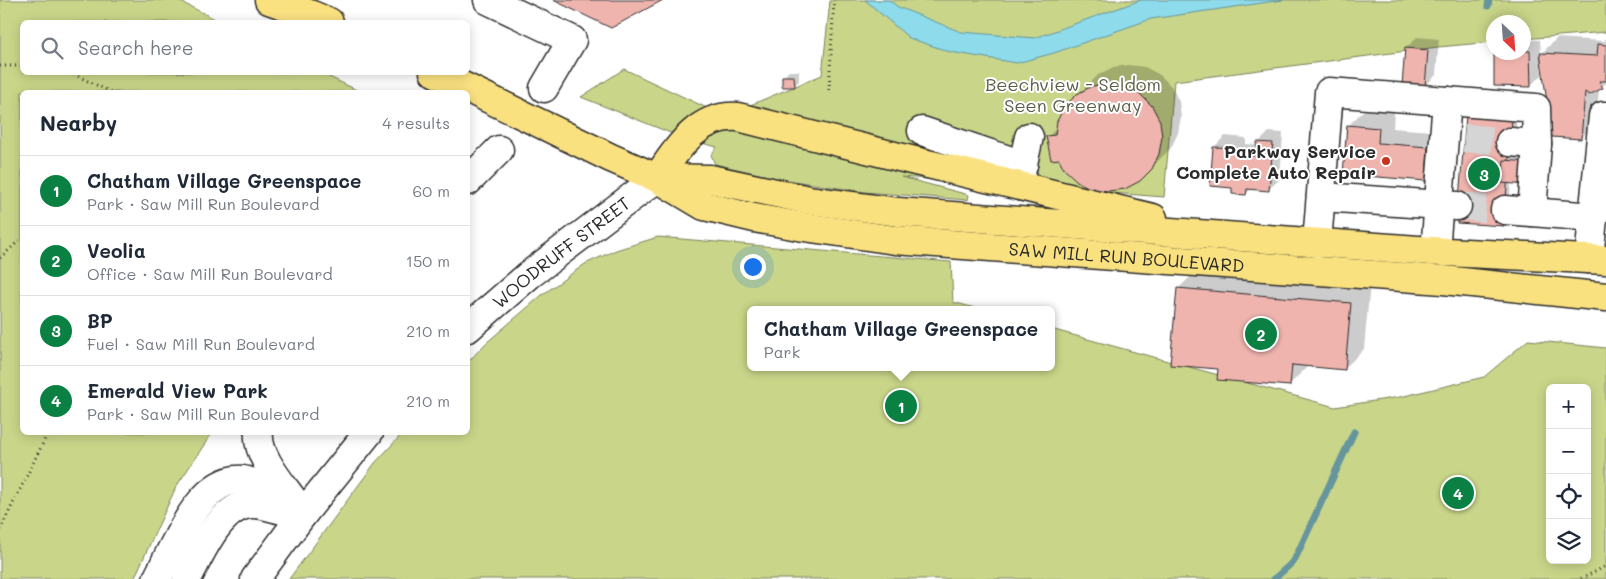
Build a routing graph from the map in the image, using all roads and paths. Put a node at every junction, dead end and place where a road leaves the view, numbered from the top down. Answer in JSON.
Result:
{"nodes":[{"id":1,"x":269,"y":0,"type":"edge"},
{"id":2,"x":290,"y":0,"type":"edge"},
{"id":3,"x":488,"y":0,"type":"edge"},
{"id":4,"x":834,"y":0,"type":"edge"},
{"id":5,"x":321,"y":19,"type":"edge"},
{"id":6,"x":0,"y":66,"type":"edge"},
{"id":7,"x":20,"y":66,"type":"edge"},
{"id":8,"x":74,"y":75,"type":"edge"},
{"id":9,"x":440,"y":75,"type":"edge"},
{"id":10,"x":544,"y":88,"type":"dead end"},
{"id":11,"x":107,"y":90,"type":"edge"},
{"id":12,"x":829,"y":90,"type":"dead end"},
{"id":13,"x":1447,"y":101,"type":"junction"},
{"id":14,"x":1606,"y":116,"type":"edge"},
{"id":15,"x":922,"y":131,"type":"dead end"},
{"id":16,"x":1029,"y":137,"type":"dead end"},
{"id":17,"x":498,"y":150,"type":"dead end"},
{"id":18,"x":1021,"y":175,"type":"junction"},
{"id":19,"x":657,"y":178,"type":"junction"},
{"id":20,"x":470,"y":179,"type":"edge"},
{"id":21,"x":1321,"y":197,"type":"junction"},
{"id":22,"x":1449,"y":206,"type":"junction"},
{"id":23,"x":1505,"y":210,"type":"tunnel mouth"},
{"id":24,"x":1532,"y":212,"type":"junction"},
{"id":25,"x":1594,"y":217,"type":"junction"},
{"id":26,"x":1235,"y":237,"type":"junction"},
{"id":27,"x":20,"y":240,"type":"edge"},
{"id":28,"x":1317,"y":243,"type":"junction"},
{"id":29,"x":1435,"y":252,"type":"junction"},
{"id":30,"x":0,"y":258,"type":"edge"},
{"id":31,"x":1598,"y":260,"type":"edge"},
{"id":32,"x":1606,"y":297,"type":"edge"},
{"id":33,"x":470,"y":326,"type":"edge"},
{"id":34,"x":47,"y":435,"type":"edge"},
{"id":35,"x":258,"y":435,"type":"edge"},
{"id":36,"x":367,"y":435,"type":"edge"},
{"id":37,"x":303,"y":514,"type":"junction"},
{"id":38,"x":0,"y":530,"type":"edge"},
{"id":39,"x":1606,"y":566,"type":"edge"},
{"id":40,"x":157,"y":579,"type":"edge"},
{"id":41,"x":187,"y":579,"type":"edge"},
{"id":42,"x":255,"y":579,"type":"edge"},
{"id":43,"x":1581,"y":579,"type":"edge"}],
"edges":[{"from":1,"to":5,"type":"highway"},
{"from":2,"to":5,"type":"highway"},
{"from":3,"to":10,"type":"street"},
{"from":4,"to":12,"type":"path"},
{"from":6,"to":7,"type":"path"},
{"from":8,"to":11,"type":"path"},
{"from":9,"to":19,"type":"highway","name":"SAW MILL RUN BOULEVARD"},
{"from":13,"to":21,"type":"street"},
{"from":13,"to":22,"type":"street"},
{"from":13,"to":24,"type":"street"},
{"from":14,"to":25,"type":"street"},
{"from":15,"to":18,"type":"street"},
{"from":16,"to":18,"type":"street"},
{"from":17,"to":20,"type":"street"},
{"from":18,"to":19,"type":"highway"},
{"from":18,"to":26,"type":"highway"},
{"from":19,"to":26,"type":"highway","name":"SAW MILL RUN BOULEVARD"},
{"from":19,"to":32,"type":"highway","name":"SAW MILL RUN BOULEVARD"},
{"from":19,"to":33,"type":"street","name":"WOODRUFF STREET"},
{"from":21,"to":22,"type":"street"},
{"from":21,"to":28,"type":"street"},
{"from":22,"to":29,"type":"street"},
{"from":23,"to":24,"type":"street"},
{"from":24,"to":25,"type":"street"},
{"from":25,"to":31,"type":"street"},
{"from":26,"to":28,"type":"highway","name":"SAW MILL RUN BOULEVARD"},
{"from":27,"to":30,"type":"path"},
{"from":28,"to":29,"type":"highway","name":"SAW MILL RUN BOULEVARD"},
{"from":29,"to":31,"type":"highway","name":"SAW MILL RUN BOULEVARD"},
{"from":34,"to":38,"type":"path"},
{"from":35,"to":37,"type":"street"},
{"from":36,"to":37,"type":"street"},
{"from":37,"to":40,"type":"street"},
{"from":37,"to":41,"type":"street"},
{"from":37,"to":42,"type":"street"},
{"from":39,"to":43,"type":"path"}]}
